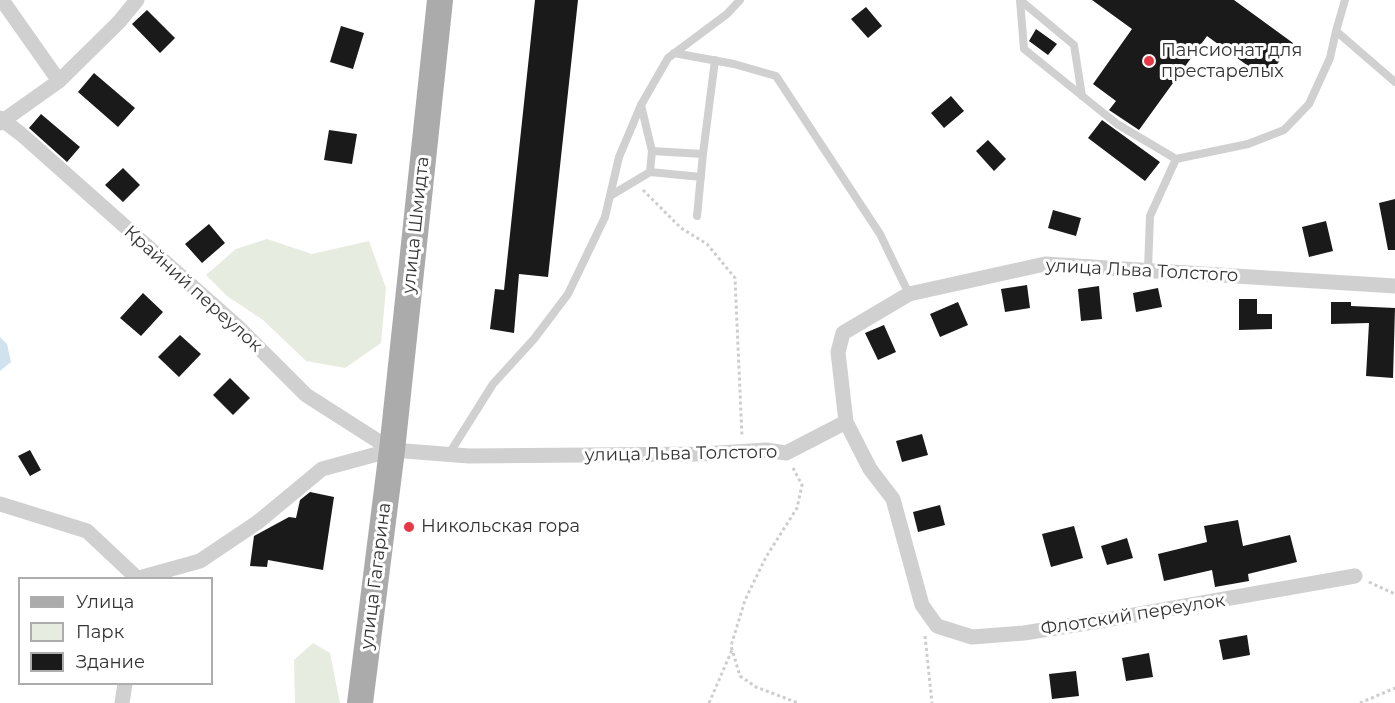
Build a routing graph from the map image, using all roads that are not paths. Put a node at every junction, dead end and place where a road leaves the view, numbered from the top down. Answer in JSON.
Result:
{"nodes":[{"id":1,"x":3,"y":0,"type":"edge"},
{"id":2,"x":138,"y":0,"type":"edge"},
{"id":3,"x":440,"y":0,"type":"edge"},
{"id":4,"x":740,"y":0,"type":"edge"},
{"id":5,"x":1020,"y":0,"type":"edge"},
{"id":6,"x":1345,"y":0,"type":"edge"},
{"id":7,"x":1336,"y":31,"type":"junction"},
{"id":8,"x":674,"y":53,"type":"junction"},
{"id":9,"x":715,"y":60,"type":"junction"},
{"id":10,"x":59,"y":81,"type":"junction"},
{"id":11,"x":1395,"y":82,"type":"edge"},
{"id":12,"x":1082,"y":96,"type":"junction"},
{"id":13,"x":641,"y":105,"type":"junction"},
{"id":14,"x":1,"y":121,"type":"edge"},
{"id":15,"x":652,"y":151,"type":"junction"},
{"id":16,"x":703,"y":154,"type":"junction"},
{"id":17,"x":1176,"y":159,"type":"junction"},
{"id":18,"x":650,"y":172,"type":"junction"},
{"id":19,"x":701,"y":177,"type":"junction"},
{"id":20,"x":610,"y":196,"type":"junction"},
{"id":21,"x":697,"y":216,"type":"dead end"},
{"id":22,"x":1148,"y":269,"type":"junction"},
{"id":23,"x":1395,"y":286,"type":"edge"},
{"id":24,"x":909,"y":294,"type":"junction"},
{"id":25,"x":846,"y":422,"type":"junction"},
{"id":26,"x":392,"y":450,"type":"junction"},
{"id":27,"x":449,"y":454,"type":"junction"},
{"id":28,"x":0,"y":504,"type":"edge"},
{"id":29,"x":1356,"y":576,"type":"road end"},
{"id":30,"x":136,"y":577,"type":"edge"},
{"id":31,"x":145,"y":577,"type":"edge"},
{"id":32,"x":124,"y":685,"type":"edge"},
{"id":33,"x":122,"y":703,"type":"edge"},
{"id":34,"x":360,"y":703,"type":"edge"}],
"edges":[{"from":1,"to":10,"type":"street"},
{"from":2,"to":10,"type":"street"},
{"from":3,"to":26,"type":"main road","name":"улица Шмидта"},
{"from":4,"to":8,"type":"lane"},
{"from":5,"to":12,"type":"lane"},
{"from":5,"to":12,"type":"lane"},
{"from":6,"to":7,"type":"lane"},
{"from":7,"to":11,"type":"lane"},
{"from":7,"to":17,"type":"lane"},
{"from":8,"to":9,"type":"lane"},
{"from":8,"to":13,"type":"lane"},
{"from":9,"to":16,"type":"lane"},
{"from":9,"to":24,"type":"lane"},
{"from":10,"to":14,"type":"street"},
{"from":12,"to":17,"type":"lane"},
{"from":13,"to":15,"type":"lane"},
{"from":13,"to":20,"type":"lane"},
{"from":14,"to":26,"type":"street","name":"Крайний переулок"},
{"from":15,"to":16,"type":"lane"},
{"from":15,"to":18,"type":"lane"},
{"from":16,"to":19,"type":"lane"},
{"from":17,"to":22,"type":"lane"},
{"from":18,"to":19,"type":"lane"},
{"from":18,"to":20,"type":"lane"},
{"from":19,"to":21,"type":"lane"},
{"from":20,"to":27,"type":"lane"},
{"from":22,"to":23,"type":"street","name":"улица Льва Толстого"},
{"from":22,"to":24,"type":"street","name":"улица Льва Толстого"},
{"from":24,"to":25,"type":"street","name":"улица Льва Толстого"},
{"from":25,"to":27,"type":"street","name":"улица Льва Толстого"},
{"from":25,"to":29,"type":"street","name":"Флотский переулок"},
{"from":26,"to":27,"type":"street","name":"улица Льва Толстого"},
{"from":26,"to":31,"type":"street"},
{"from":26,"to":34,"type":"main road","name":"улица Гагарина"},
{"from":28,"to":30,"type":"street"},
{"from":32,"to":33,"type":"street"}]}
